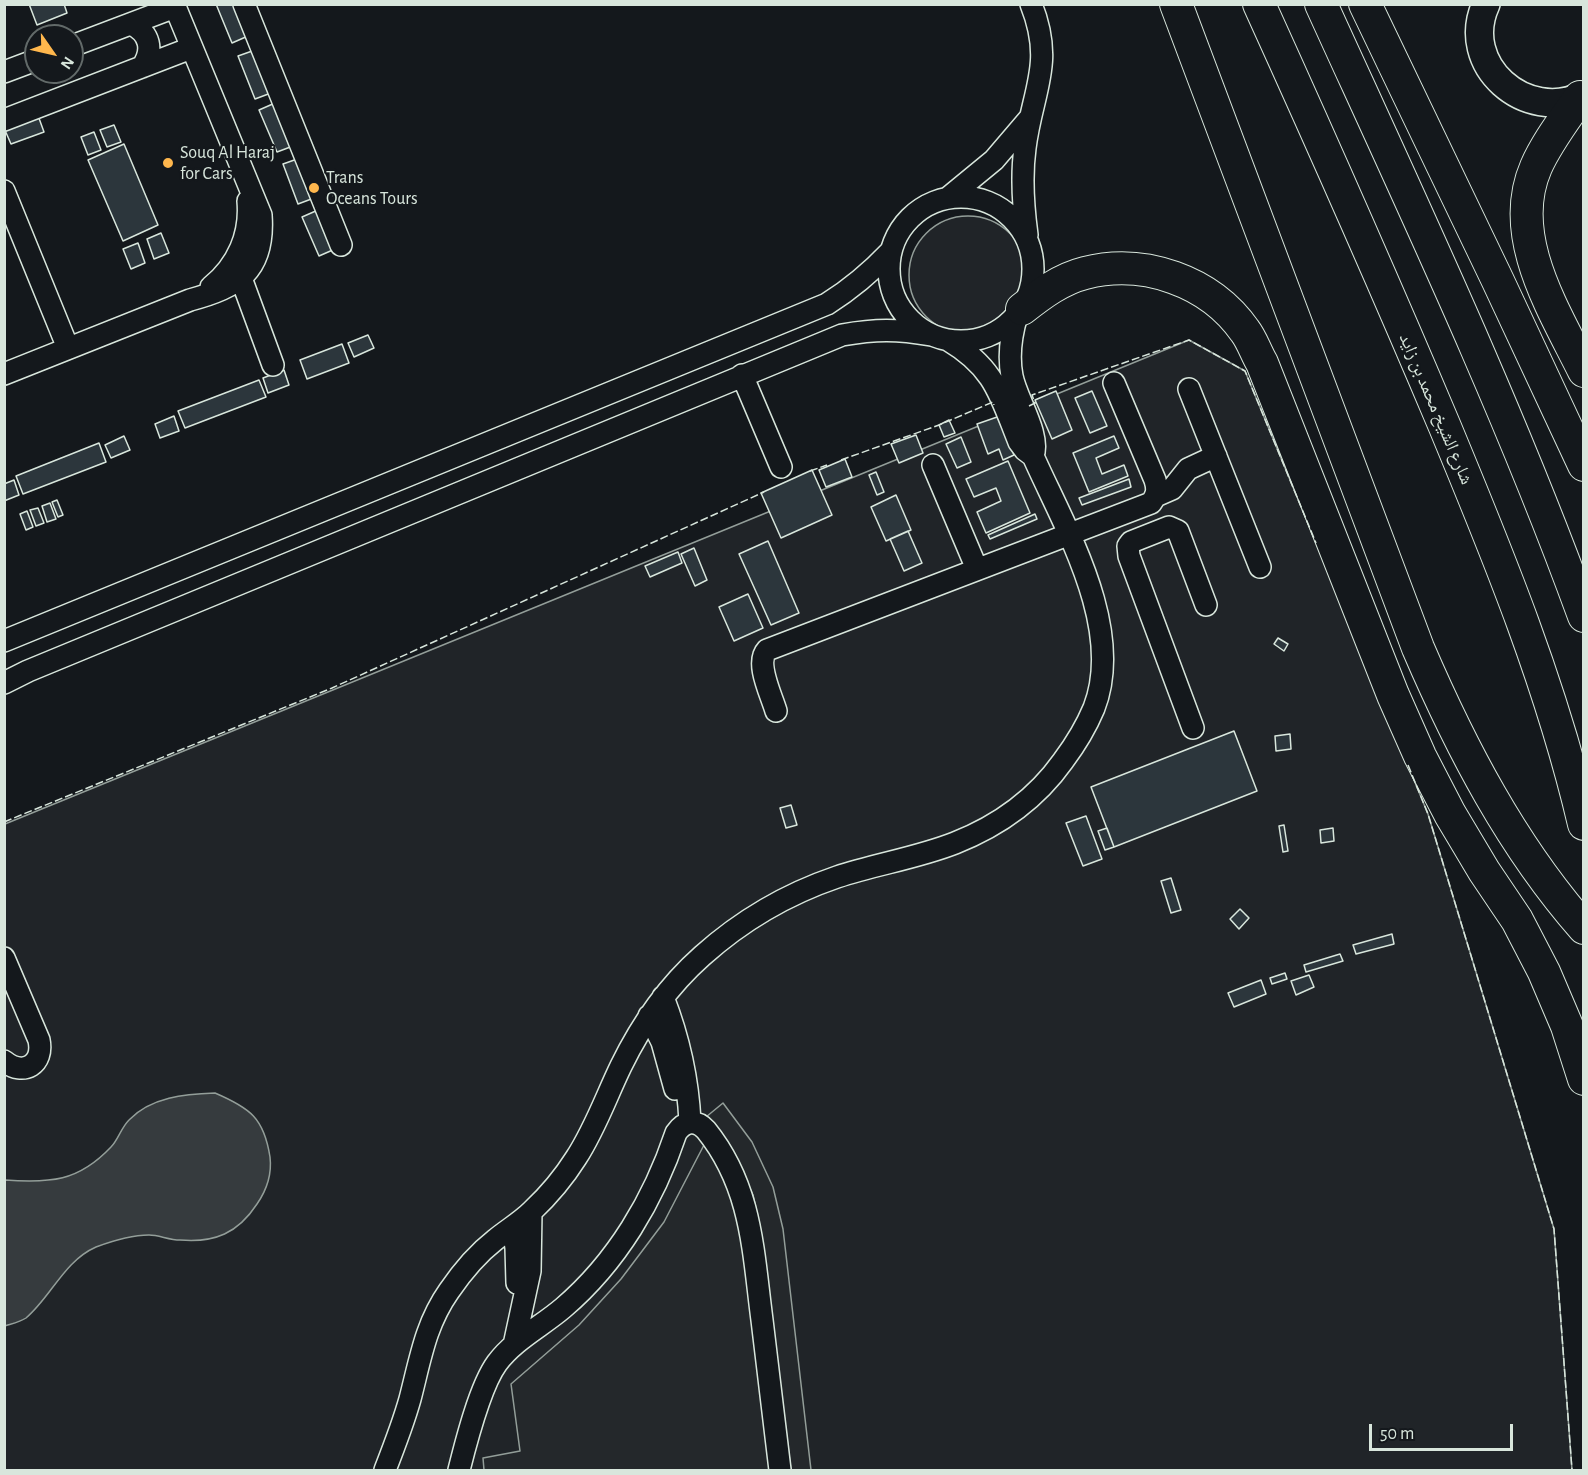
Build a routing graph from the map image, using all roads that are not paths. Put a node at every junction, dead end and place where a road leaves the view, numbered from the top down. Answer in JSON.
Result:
{"nodes":[{"id":1,"x":244,"y":4,"type":"edge"},
{"id":2,"x":1031,"y":4,"type":"edge"},
{"id":3,"x":1176,"y":4,"type":"edge"},
{"id":4,"x":1259,"y":4,"type":"edge"},
{"id":5,"x":1321,"y":4,"type":"edge"},
{"id":6,"x":1365,"y":4,"type":"edge"},
{"id":7,"x":1468,"y":4,"type":"edge"},
{"id":8,"x":174,"y":6,"type":"edge"},
{"id":9,"x":1483,"y":17,"type":"edge"},
{"id":10,"x":131,"y":24,"type":"junction"},
{"id":11,"x":84,"y":42,"type":"edge"},
{"id":12,"x":191,"y":48,"type":"junction"},
{"id":13,"x":24,"y":64,"type":"edge"},
{"id":14,"x":142,"y":67,"type":"junction"},
{"id":15,"x":4,"y":72,"type":"edge"},
{"id":16,"x":1582,"y":96,"type":"edge"},
{"id":17,"x":9,"y":114,"type":"edge"},
{"id":18,"x":1032,"y":116,"type":"junction"},
{"id":19,"x":244,"y":177,"type":"junction"},
{"id":20,"x":4,"y":191,"type":"edge"},
{"id":21,"x":949,"y":197,"type":"junction"},
{"id":22,"x":1027,"y":238,"type":"junction"},
{"id":23,"x":341,"y":245,"type":"dead end"},
{"id":24,"x":891,"y":251,"type":"junction"},
{"id":25,"x":241,"y":278,"type":"junction"},
{"id":26,"x":190,"y":300,"type":"junction"},
{"id":27,"x":1019,"y":312,"type":"junction"},
{"id":28,"x":940,"y":338,"type":"junction"},
{"id":29,"x":68,"y":348,"type":"junction"},
{"id":30,"x":273,"y":365,"type":"dead end"},
{"id":31,"x":1584,"y":371,"type":"edge"},
{"id":32,"x":4,"y":374,"type":"edge"},
{"id":33,"x":742,"y":375,"type":"junction"},
{"id":34,"x":1114,"y":383,"type":"dead end"},
{"id":35,"x":1189,"y":389,"type":"dead end"},
{"id":36,"x":1033,"y":456,"type":"junction"},
{"id":37,"x":1216,"y":456,"type":"junction"},
{"id":38,"x":933,"y":465,"type":"dead end"},
{"id":39,"x":1584,"y":465,"type":"edge"},
{"id":40,"x":781,"y":467,"type":"dead end"},
{"id":41,"x":1147,"y":502,"type":"junction"},
{"id":42,"x":1148,"y":533,"type":"junction"},
{"id":43,"x":1068,"y":535,"type":"junction"},
{"id":44,"x":1260,"y":567,"type":"dead end"},
{"id":45,"x":977,"y":569,"type":"junction"},
{"id":46,"x":1206,"y":605,"type":"dead end"},
{"id":47,"x":1584,"y":616,"type":"edge"},
{"id":48,"x":4,"y":641,"type":"edge"},
{"id":49,"x":4,"y":683,"type":"edge"},
{"id":50,"x":776,"y":711,"type":"dead end"},
{"id":51,"x":1193,"y":728,"type":"dead end"},
{"id":52,"x":1584,"y":824,"type":"edge"},
{"id":53,"x":1584,"y":928,"type":"edge"},
{"id":54,"x":4,"y":958,"type":"edge"},
{"id":55,"x":663,"y":997,"type":"junction"},
{"id":56,"x":649,"y":1016,"type":"junction"},
{"id":57,"x":4,"y":1061,"type":"edge"},
{"id":58,"x":1584,"y":1078,"type":"edge"},
{"id":59,"x":685,"y":1125,"type":"junction"},
{"id":60,"x":531,"y":1212,"type":"junction"},
{"id":61,"x":513,"y":1227,"type":"junction"},
{"id":62,"x":509,"y":1349,"type":"junction"},
{"id":63,"x":385,"y":1470,"type":"edge"},
{"id":64,"x":459,"y":1470,"type":"edge"},
{"id":65,"x":780,"y":1470,"type":"edge"}],
"edges":[{"from":1,"to":23,"type":"street"},
{"from":2,"to":18,"type":"street"},
{"from":3,"to":53,"type":"highway"},
{"from":4,"to":52,"type":"highway","name":"شارع الشيخ محمد بن زايد"},
{"from":5,"to":47,"type":"highway"},
{"from":6,"to":39,"type":"highway"},
{"from":7,"to":9,"type":"main road"},
{"from":8,"to":10,"type":"street"},
{"from":8,"to":12,"type":"street"},
{"from":9,"to":16,"type":"main road"},
{"from":10,"to":11,"type":"street"},
{"from":10,"to":14,"type":"street"},
{"from":12,"to":14,"type":"street"},
{"from":12,"to":19,"type":"street"},
{"from":13,"to":15,"type":"street"},
{"from":14,"to":17,"type":"street"},
{"from":16,"to":31,"type":"highway"},
{"from":18,"to":21,"type":"street"},
{"from":18,"to":22,"type":"street"},
{"from":19,"to":25,"type":"street"},
{"from":19,"to":26,"type":"street"},
{"from":20,"to":29,"type":"street"},
{"from":21,"to":22,"type":"street"},
{"from":21,"to":24,"type":"street"},
{"from":22,"to":27,"type":"street"},
{"from":24,"to":28,"type":"street"},
{"from":24,"to":48,"type":"street"},
{"from":25,"to":26,"type":"street"},
{"from":25,"to":30,"type":"street"},
{"from":26,"to":29,"type":"street"},
{"from":27,"to":28,"type":"street"},
{"from":27,"to":36,"type":"street"},
{"from":27,"to":58,"type":"highway"},
{"from":28,"to":33,"type":"street"},
{"from":28,"to":36,"type":"street"},
{"from":29,"to":32,"type":"street"},
{"from":33,"to":40,"type":"street"},
{"from":33,"to":49,"type":"street"},
{"from":34,"to":41,"type":"street"},
{"from":35,"to":37,"type":"street"},
{"from":36,"to":43,"type":"street"},
{"from":37,"to":41,"type":"street"},
{"from":37,"to":44,"type":"street"},
{"from":38,"to":45,"type":"street"},
{"from":41,"to":42,"type":"street"},
{"from":41,"to":43,"type":"street"},
{"from":42,"to":46,"type":"street"},
{"from":42,"to":51,"type":"street"},
{"from":43,"to":45,"type":"street"},
{"from":43,"to":55,"type":"street"},
{"from":45,"to":50,"type":"street"},
{"from":54,"to":57,"type":"street"},
{"from":55,"to":56,"type":"street"},
{"from":55,"to":59,"type":"street"},
{"from":56,"to":59,"type":"street"},
{"from":56,"to":60,"type":"street"},
{"from":59,"to":62,"type":"street"},
{"from":59,"to":65,"type":"street"},
{"from":60,"to":61,"type":"street"},
{"from":60,"to":62,"type":"street"},
{"from":61,"to":62,"type":"street"},
{"from":61,"to":63,"type":"street"},
{"from":62,"to":64,"type":"street"}]}
